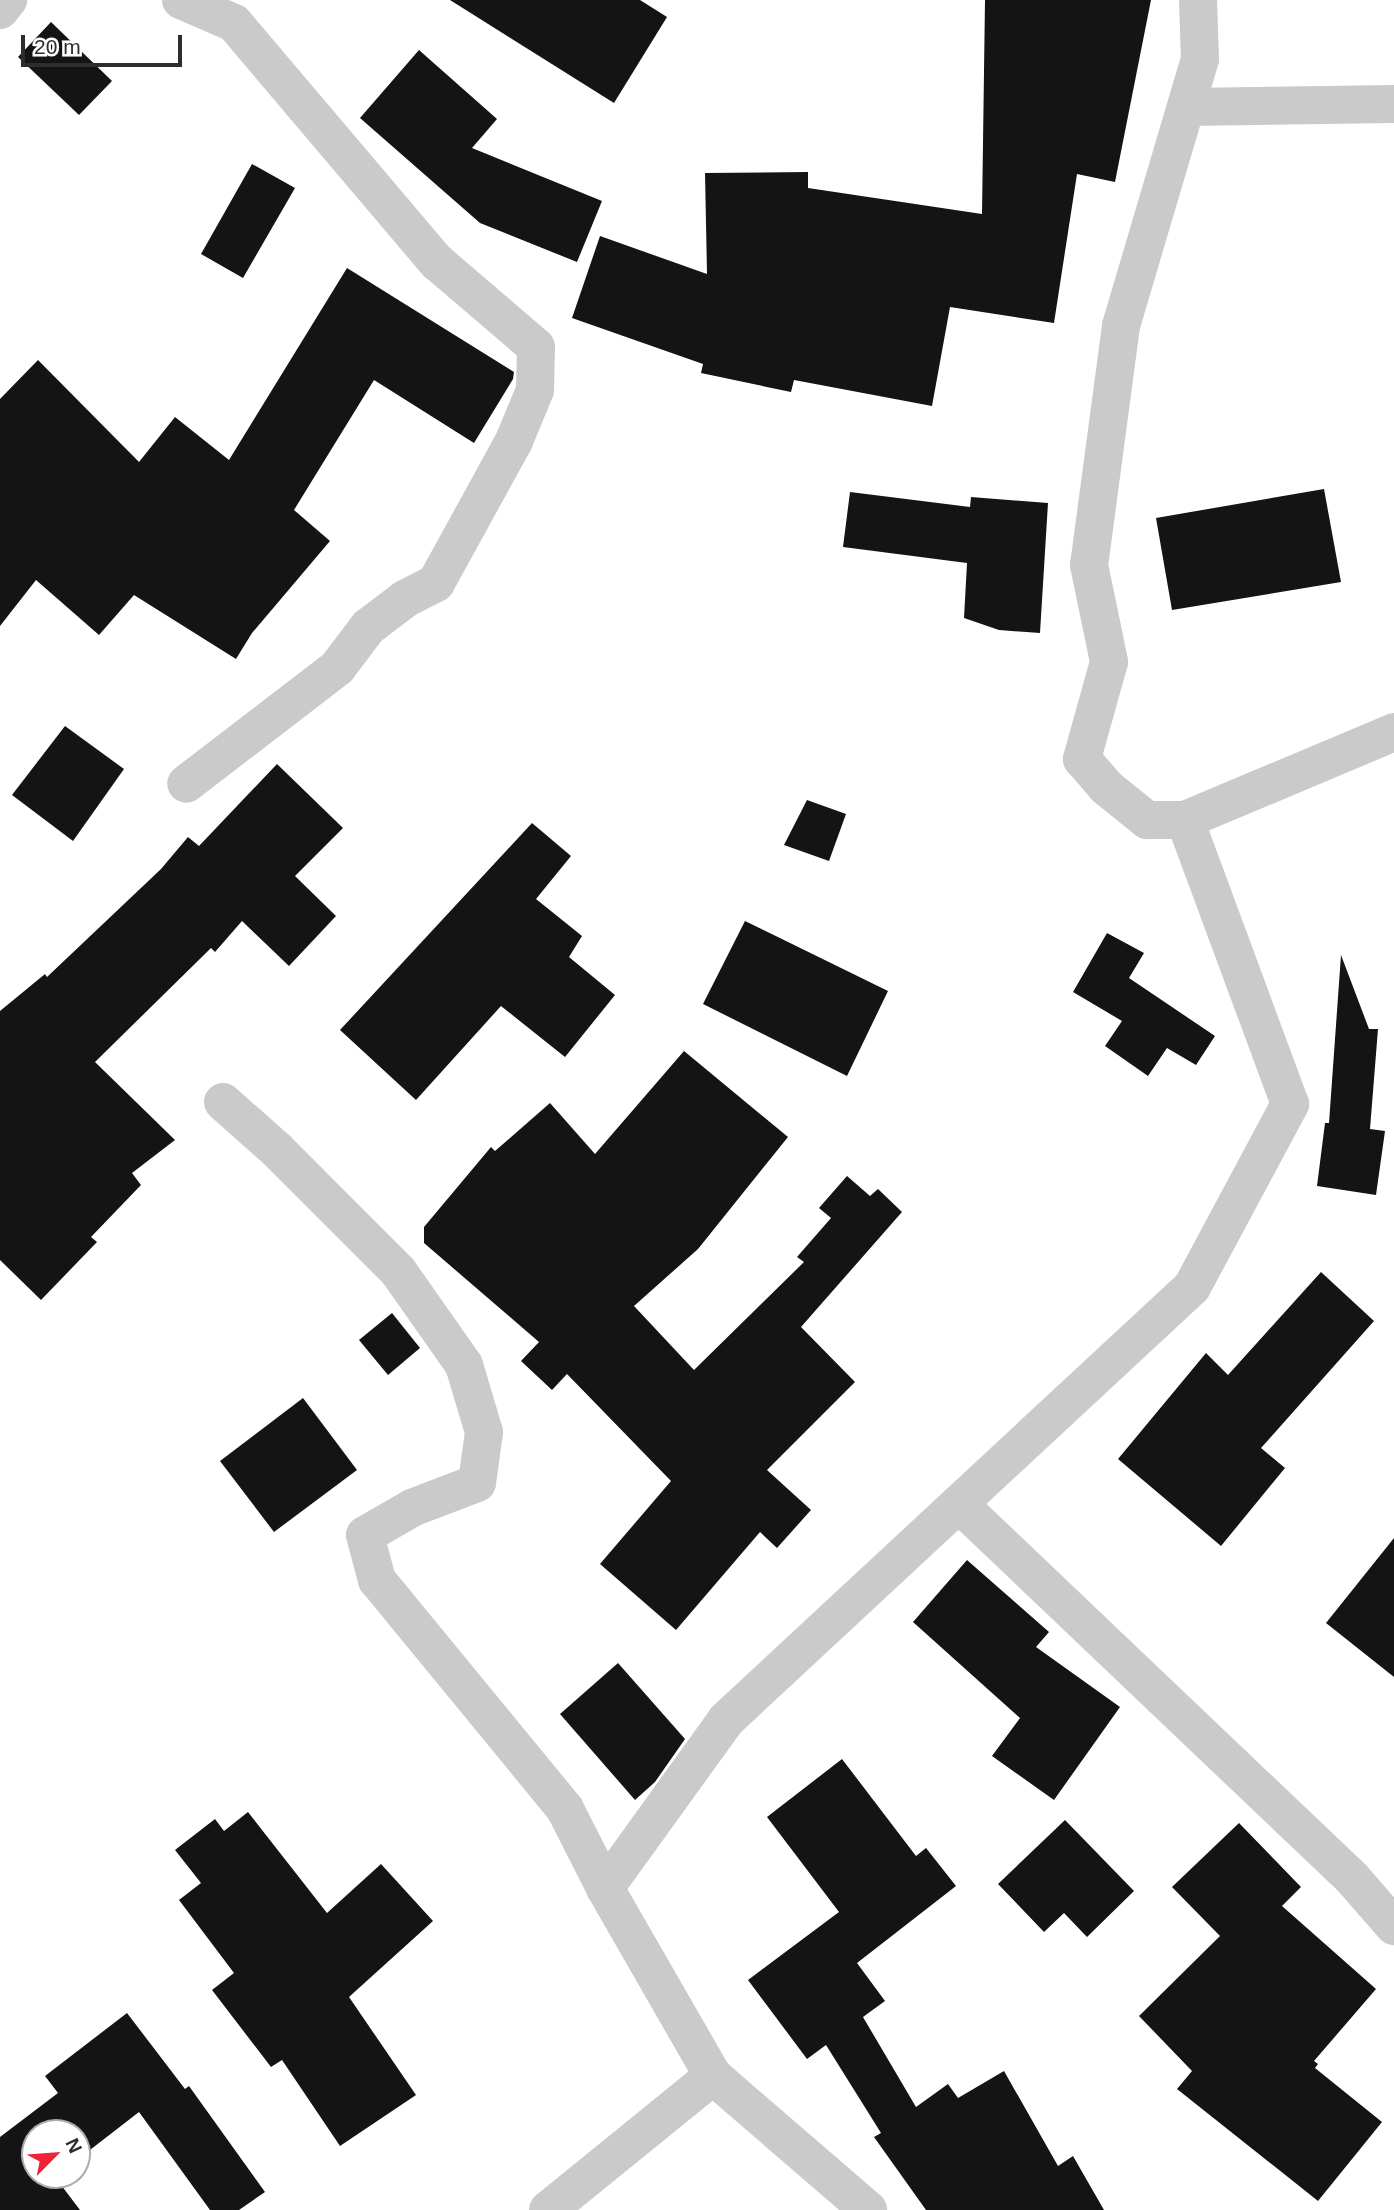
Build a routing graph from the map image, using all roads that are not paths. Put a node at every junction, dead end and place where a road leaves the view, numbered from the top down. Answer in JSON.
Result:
{"nodes":[{"id":1,"x":8,"y":0,"type":"edge"},
{"id":2,"x":181,"y":0,"type":"edge"},
{"id":3,"x":1198,"y":0,"type":"edge"},
{"id":4,"x":0,"y":10,"type":"edge"},
{"id":5,"x":1394,"y":104,"type":"edge"},
{"id":6,"x":1186,"y":107,"type":"junction"},
{"id":7,"x":1394,"y":732,"type":"edge"},
{"id":8,"x":186,"y":784,"type":"dead end"},
{"id":9,"x":1185,"y":820,"type":"junction"},
{"id":10,"x":223,"y":1102,"type":"dead end"},
{"id":11,"x":959,"y":1504,"type":"junction"},
{"id":12,"x":605,"y":1888,"type":"junction"},
{"id":13,"x":1394,"y":1926,"type":"edge"},
{"id":14,"x":713,"y":2076,"type":"junction"},
{"id":15,"x":548,"y":2210,"type":"edge"},
{"id":16,"x":868,"y":2210,"type":"edge"}],
"edges":[{"from":1,"to":4,"type":"street"},
{"from":2,"to":8,"type":"street"},
{"from":3,"to":6,"type":"street"},
{"from":5,"to":6,"type":"street"},
{"from":6,"to":9,"type":"street"},
{"from":7,"to":9,"type":"street"},
{"from":9,"to":11,"type":"street"},
{"from":10,"to":12,"type":"street"},
{"from":11,"to":12,"type":"street"},
{"from":11,"to":13,"type":"street"},
{"from":12,"to":14,"type":"street"},
{"from":14,"to":15,"type":"street"},
{"from":14,"to":16,"type":"street"}]}
